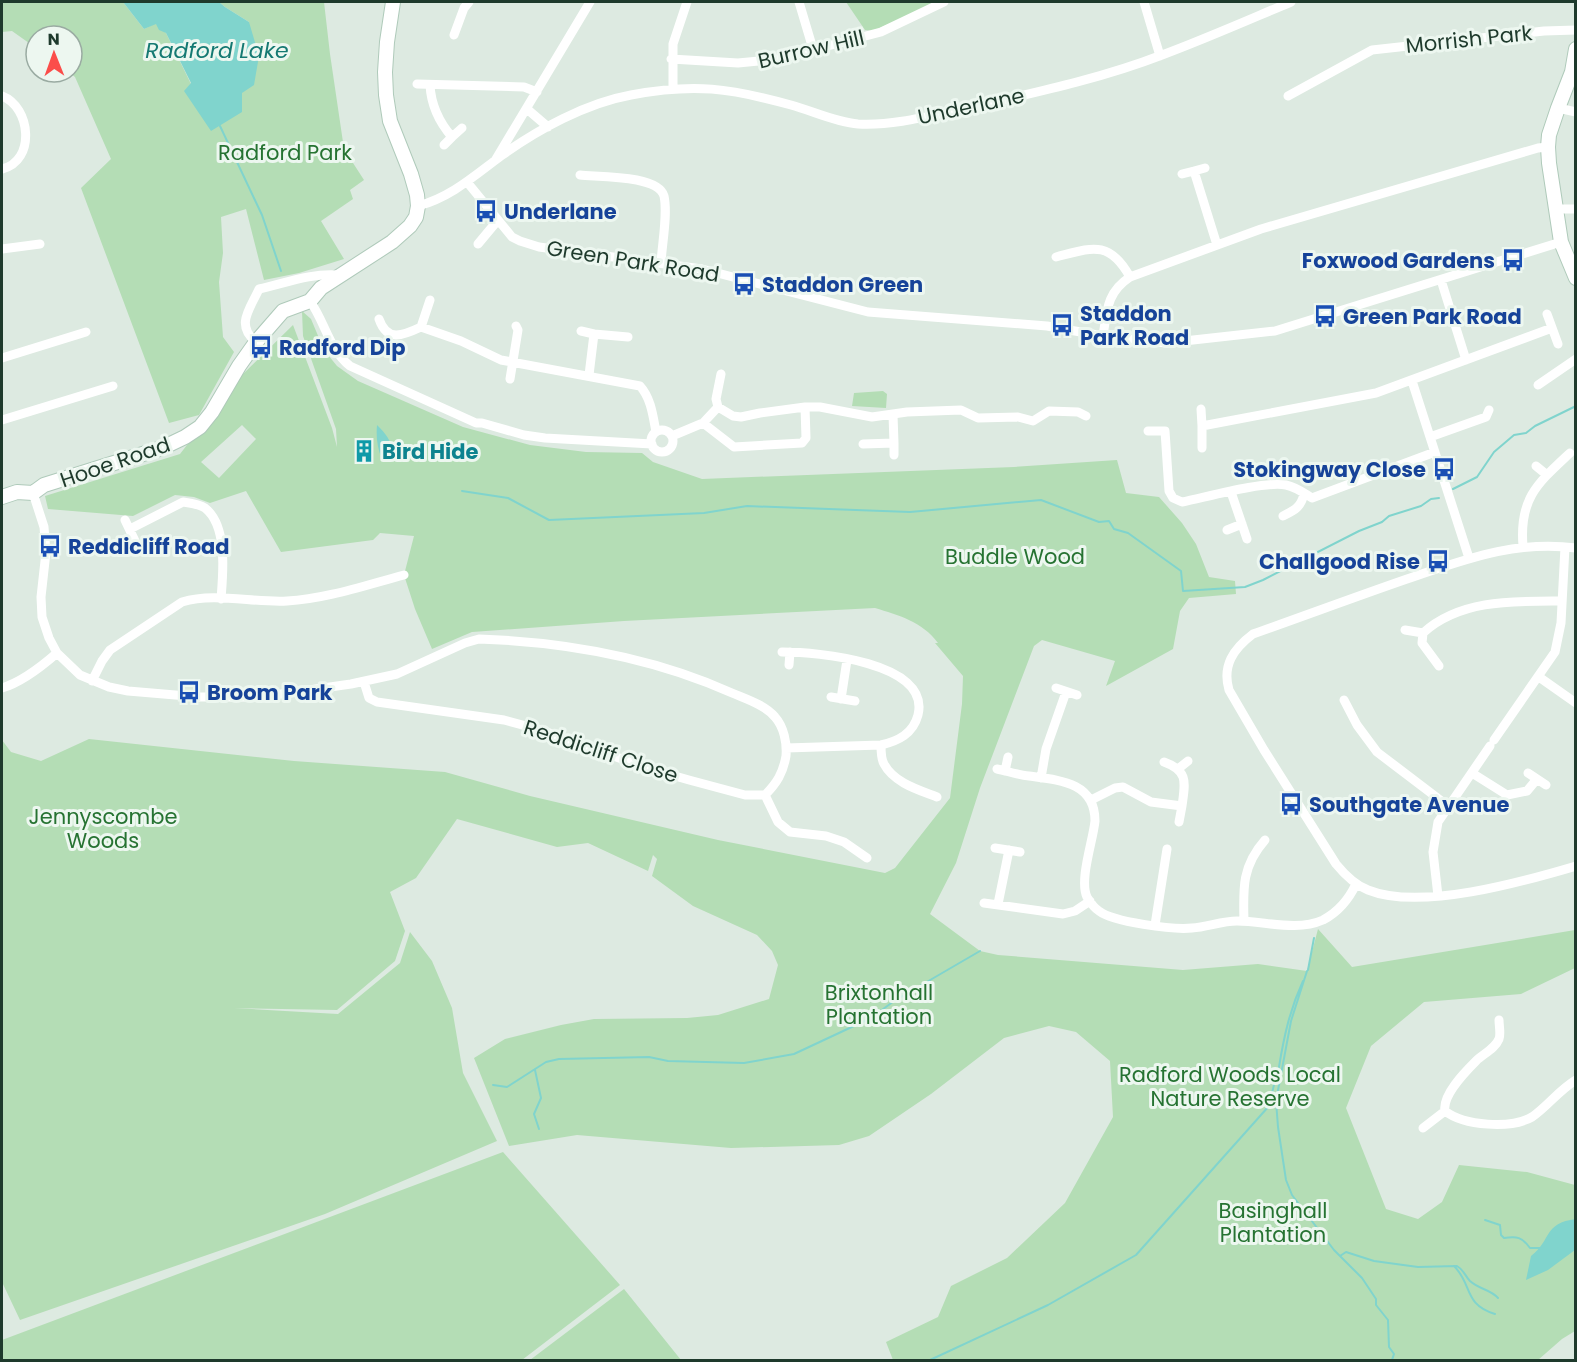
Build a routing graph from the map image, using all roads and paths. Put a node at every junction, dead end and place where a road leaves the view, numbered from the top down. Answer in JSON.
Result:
{"nodes":[{"id":1,"x":393,"y":2,"type":"edge"},
{"id":2,"x":469,"y":2,"type":"edge"},
{"id":3,"x":590,"y":2,"type":"edge"},
{"id":4,"x":687,"y":2,"type":"edge"},
{"id":5,"x":799,"y":2,"type":"edge"},
{"id":6,"x":944,"y":2,"type":"edge"},
{"id":7,"x":1144,"y":2,"type":"edge"},
{"id":8,"x":1291,"y":2,"type":"edge"},
{"id":9,"x":1575,"y":30,"type":"edge"},
{"id":10,"x":453,"y":35,"type":"dead end"},
{"id":11,"x":813,"y":49,"type":"junction"},
{"id":12,"x":1575,"y":49,"type":"edge"},
{"id":13,"x":1160,"y":56,"type":"junction"},
{"id":14,"x":672,"y":59,"type":"junction"},
{"id":15,"x":417,"y":84,"type":"dead end"},
{"id":16,"x":430,"y":85,"type":"junction"},
{"id":17,"x":673,"y":88,"type":"junction"},
{"id":18,"x":537,"y":92,"type":"junction"},
{"id":19,"x":2,"y":96,"type":"edge"},
{"id":20,"x":1288,"y":96,"type":"dead end"},
{"id":21,"x":1558,"y":108,"type":"junction"},
{"id":22,"x":527,"y":109,"type":"junction"},
{"id":23,"x":1575,"y":112,"type":"edge"},
{"id":24,"x":548,"y":127,"type":"junction"},
{"id":25,"x":462,"y":128,"type":"dead end"},
{"id":26,"x":452,"y":137,"type":"junction"},
{"id":27,"x":444,"y":145,"type":"dead end"},
{"id":28,"x":1548,"y":147,"type":"junction"},
{"id":29,"x":495,"y":161,"type":"junction"},
{"id":30,"x":1205,"y":168,"type":"dead end"},
{"id":31,"x":2,"y":169,"type":"edge"},
{"id":32,"x":1194,"y":171,"type":"junction"},
{"id":33,"x":1182,"y":174,"type":"dead end"},
{"id":34,"x":580,"y":175,"type":"dead end"},
{"id":35,"x":467,"y":182,"type":"junction"},
{"id":36,"x":418,"y":206,"type":"junction"},
{"id":37,"x":1555,"y":209,"type":"junction"},
{"id":38,"x":1575,"y":209,"type":"edge"},
{"id":39,"x":498,"y":220,"type":"junction"},
{"id":40,"x":1561,"y":242,"type":"junction"},
{"id":41,"x":40,"y":244,"type":"dead end"},
{"id":42,"x":478,"y":244,"type":"dead end"},
{"id":43,"x":1217,"y":245,"type":"junction"},
{"id":44,"x":2,"y":249,"type":"edge"},
{"id":45,"x":1056,"y":257,"type":"dead end"},
{"id":46,"x":661,"y":263,"type":"junction"},
{"id":47,"x":338,"y":275,"type":"junction"},
{"id":48,"x":1130,"y":277,"type":"junction"},
{"id":49,"x":1575,"y":278,"type":"edge"},
{"id":50,"x":1441,"y":280,"type":"junction"},
{"id":51,"x":430,"y":300,"type":"dead end"},
{"id":52,"x":310,"y":301,"type":"junction"},
{"id":53,"x":1547,"y":314,"type":"dead end"},
{"id":54,"x":379,"y":319,"type":"dead end"},
{"id":55,"x":516,"y":326,"type":"dead end"},
{"id":56,"x":421,"y":327,"type":"junction"},
{"id":57,"x":1552,"y":328,"type":"junction"},
{"id":58,"x":87,"y":332,"type":"dead end"},
{"id":59,"x":581,"y":332,"type":"dead end"},
{"id":60,"x":594,"y":334,"type":"junction"},
{"id":61,"x":1102,"y":336,"type":"junction"},
{"id":62,"x":628,"y":337,"type":"dead end"},
{"id":63,"x":256,"y":342,"type":"junction"},
{"id":64,"x":1558,"y":344,"type":"dead end"},
{"id":65,"x":2,"y":358,"type":"edge"},
{"id":66,"x":1575,"y":359,"type":"edge"},
{"id":67,"x":1466,"y":360,"type":"junction"},
{"id":68,"x":513,"y":362,"type":"junction"},
{"id":69,"x":721,"y":374,"type":"dead end"},
{"id":70,"x":589,"y":375,"type":"junction"},
{"id":71,"x":510,"y":379,"type":"dead end"},
{"id":72,"x":1412,"y":381,"type":"junction"},
{"id":73,"x":1538,"y":385,"type":"dead end"},
{"id":74,"x":113,"y":386,"type":"dead end"},
{"id":75,"x":718,"y":406,"type":"junction"},
{"id":76,"x":805,"y":408,"type":"junction"},
{"id":77,"x":1201,"y":409,"type":"dead end"},
{"id":78,"x":1489,"y":410,"type":"dead end"},
{"id":79,"x":893,"y":415,"type":"junction"},
{"id":80,"x":1086,"y":416,"type":"dead end"},
{"id":81,"x":2,"y":420,"type":"edge"},
{"id":82,"x":703,"y":423,"type":"junction"},
{"id":83,"x":1202,"y":426,"type":"junction"},
{"id":84,"x":1148,"y":431,"type":"dead end"},
{"id":85,"x":656,"y":432,"type":"junction"},
{"id":86,"x":672,"y":436,"type":"junction"},
{"id":87,"x":1430,"y":437,"type":"junction"},
{"id":88,"x":894,"y":443,"type":"junction"},
{"id":89,"x":652,"y":444,"type":"junction"},
{"id":90,"x":863,"y":444,"type":"dead end"},
{"id":91,"x":1202,"y":448,"type":"dead end"},
{"id":92,"x":1435,"y":452,"type":"junction"},
{"id":93,"x":1570,"y":453,"type":"dead end"},
{"id":94,"x":894,"y":455,"type":"dead end"},
{"id":95,"x":1536,"y":466,"type":"dead end"},
{"id":96,"x":1546,"y":476,"type":"junction"},
{"id":97,"x":1231,"y":492,"type":"junction"},
{"id":98,"x":33,"y":493,"type":"junction"},
{"id":99,"x":1305,"y":494,"type":"junction"},
{"id":100,"x":2,"y":497,"type":"edge"},
{"id":101,"x":1283,"y":516,"type":"dead end"},
{"id":102,"x":1242,"y":524,"type":"junction"},
{"id":103,"x":1227,"y":530,"type":"dead end"},
{"id":104,"x":1247,"y":538,"type":"dead end"},
{"id":105,"x":135,"y":541,"type":"dead end"},
{"id":106,"x":1523,"y":546,"type":"junction"},
{"id":107,"x":1565,"y":546,"type":"junction"},
{"id":108,"x":1575,"y":548,"type":"edge"},
{"id":109,"x":1468,"y":558,"type":"junction"},
{"id":110,"x":404,"y":575,"type":"dead end"},
{"id":111,"x":220,"y":599,"type":"junction"},
{"id":112,"x":1562,"y":601,"type":"junction"},
{"id":113,"x":1405,"y":630,"type":"dead end"},
{"id":114,"x":1423,"y":633,"type":"junction"},
{"id":115,"x":57,"y":653,"type":"junction"},
{"id":116,"x":847,"y":660,"type":"junction"},
{"id":117,"x":789,"y":665,"type":"dead end"},
{"id":118,"x":1439,"y":666,"type":"dead end"},
{"id":119,"x":1539,"y":676,"type":"junction"},
{"id":120,"x":92,"y":681,"type":"junction"},
{"id":121,"x":364,"y":682,"type":"junction"},
{"id":122,"x":2,"y":688,"type":"edge"},
{"id":123,"x":1056,"y":688,"type":"dead end"},
{"id":124,"x":1066,"y":692,"type":"junction"},
{"id":125,"x":1077,"y":695,"type":"dead end"},
{"id":126,"x":831,"y":698,"type":"dead end"},
{"id":127,"x":841,"y":699,"type":"junction"},
{"id":128,"x":1344,"y":700,"type":"dead end"},
{"id":129,"x":855,"y":701,"type":"dead end"},
{"id":130,"x":1575,"y":703,"type":"edge"},
{"id":131,"x":880,"y":745,"type":"junction"},
{"id":132,"x":786,"y":748,"type":"junction"},
{"id":133,"x":1008,"y":757,"type":"dead end"},
{"id":134,"x":1188,"y":761,"type":"dead end"},
{"id":135,"x":1164,"y":762,"type":"dead end"},
{"id":136,"x":1178,"y":769,"type":"junction"},
{"id":137,"x":1472,"y":772,"type":"junction"},
{"id":138,"x":1528,"y":773,"type":"dead end"},
{"id":139,"x":1041,"y":778,"type":"junction"},
{"id":140,"x":765,"y":795,"type":"junction"},
{"id":141,"x":937,"y":797,"type":"dead end"},
{"id":142,"x":1091,"y":800,"type":"junction"},
{"id":143,"x":1182,"y":806,"type":"junction"},
{"id":144,"x":1448,"y":806,"type":"junction"},
{"id":145,"x":1179,"y":822,"type":"dead end"},
{"id":146,"x":1250,"y":840,"type":"dead end"},
{"id":147,"x":995,"y":848,"type":"dead end"},
{"id":148,"x":1009,"y":850,"type":"junction"},
{"id":149,"x":1020,"y":852,"type":"dead end"},
{"id":150,"x":1169,"y":855,"type":"dead end"},
{"id":151,"x":867,"y":858,"type":"dead end"},
{"id":152,"x":1575,"y":866,"type":"edge"},
{"id":153,"x":1356,"y":884,"type":"junction"},
{"id":154,"x":1437,"y":896,"type":"junction"},
{"id":155,"x":1090,"y":902,"type":"junction"},
{"id":156,"x":984,"y":903,"type":"dead end"},
{"id":157,"x":998,"y":904,"type":"junction"},
{"id":158,"x":1244,"y":921,"type":"junction"},
{"id":159,"x":1155,"y":925,"type":"junction"},
{"id":160,"x":1499,"y":1020,"type":"dead end"},
{"id":161,"x":1575,"y":1080,"type":"edge"},
{"id":162,"x":1445,"y":1111,"type":"junction"},
{"id":163,"x":1424,"y":1128,"type":"dead end"}],
"edges":[{"from":1,"to":36,"type":"street"},
{"from":2,"to":10,"type":"street"},
{"from":3,"to":18,"type":"street"},
{"from":4,"to":14,"type":"street"},
{"from":5,"to":11,"type":"street"},
{"from":6,"to":11,"type":"street","name":"Burrow Hill"},
{"from":7,"to":13,"type":"street"},
{"from":8,"to":13,"type":"street","name":"Underlane"},
{"from":9,"to":20,"type":"street","name":"Morrish Park"},
{"from":11,"to":14,"type":"street","name":"Burrow Hill"},
{"from":12,"to":21,"type":"street"},
{"from":13,"to":17,"type":"street","name":"Underlane"},
{"from":14,"to":17,"type":"street"},
{"from":15,"to":16,"type":"street"},
{"from":16,"to":18,"type":"street"},
{"from":16,"to":26,"type":"street"},
{"from":17,"to":24,"type":"street","name":"Underlane"},
{"from":18,"to":22,"type":"street"},
{"from":19,"to":31,"type":"street"},
{"from":21,"to":23,"type":"street"},
{"from":21,"to":28,"type":"street"},
{"from":22,"to":24,"type":"street"},
{"from":22,"to":29,"type":"street"},
{"from":24,"to":29,"type":"street","name":"Underlane"},
{"from":25,"to":26,"type":"street"},
{"from":26,"to":27,"type":"street"},
{"from":28,"to":37,"type":"street"},
{"from":28,"to":43,"type":"street"},
{"from":29,"to":35,"type":"street","name":"Underlane"},
{"from":30,"to":32,"type":"street"},
{"from":32,"to":33,"type":"street"},
{"from":32,"to":43,"type":"street"},
{"from":34,"to":46,"type":"street"},
{"from":35,"to":36,"type":"street","name":"Underlane"},
{"from":35,"to":39,"type":"street","name":"Green Park Road"},
{"from":36,"to":47,"type":"street"},
{"from":37,"to":38,"type":"street"},
{"from":37,"to":40,"type":"street"},
{"from":39,"to":42,"type":"street"},
{"from":39,"to":46,"type":"street","name":"Green Park Road"},
{"from":40,"to":49,"type":"street"},
{"from":40,"to":50,"type":"street","name":"Green Park Road"},
{"from":41,"to":44,"type":"street"},
{"from":43,"to":48,"type":"street"},
{"from":45,"to":48,"type":"street"},
{"from":46,"to":61,"type":"street","name":"Green Park Road"},
{"from":47,"to":52,"type":"street"},
{"from":47,"to":63,"type":"street"},
{"from":48,"to":61,"type":"street"},
{"from":50,"to":61,"type":"street","name":"Green Park Road"},
{"from":50,"to":67,"type":"street"},
{"from":51,"to":56,"type":"street"},
{"from":52,"to":63,"type":"street","name":"Hooe Road"},
{"from":52,"to":89,"type":"street"},
{"from":53,"to":57,"type":"street"},
{"from":54,"to":56,"type":"street"},
{"from":55,"to":68,"type":"street"},
{"from":56,"to":68,"type":"street"},
{"from":57,"to":64,"type":"street"},
{"from":57,"to":67,"type":"street"},
{"from":58,"to":65,"type":"street"},
{"from":59,"to":60,"type":"street"},
{"from":60,"to":62,"type":"street"},
{"from":60,"to":70,"type":"street"},
{"from":63,"to":98,"type":"street","name":"Hooe Road"},
{"from":66,"to":73,"type":"street"},
{"from":67,"to":72,"type":"street"},
{"from":68,"to":70,"type":"street"},
{"from":68,"to":71,"type":"street"},
{"from":69,"to":75,"type":"street"},
{"from":70,"to":85,"type":"street"},
{"from":72,"to":83,"type":"street"},
{"from":72,"to":87,"type":"street"},
{"from":74,"to":81,"type":"street"},
{"from":75,"to":76,"type":"street"},
{"from":75,"to":82,"type":"street"},
{"from":76,"to":79,"type":"street"},
{"from":76,"to":82,"type":"street"},
{"from":77,"to":83,"type":"street"},
{"from":78,"to":87,"type":"street"},
{"from":79,"to":80,"type":"street"},
{"from":79,"to":88,"type":"street"},
{"from":82,"to":86,"type":"street"},
{"from":83,"to":91,"type":"street"},
{"from":84,"to":97,"type":"street"},
{"from":85,"to":86,"type":"street"},
{"from":85,"to":89,"type":"street"},
{"from":86,"to":89,"type":"street"},
{"from":87,"to":92,"type":"street"},
{"from":88,"to":90,"type":"street"},
{"from":88,"to":94,"type":"street"},
{"from":92,"to":99,"type":"street"},
{"from":92,"to":109,"type":"street"},
{"from":93,"to":96,"type":"street"},
{"from":95,"to":96,"type":"street"},
{"from":96,"to":106,"type":"street"},
{"from":97,"to":99,"type":"street"},
{"from":97,"to":102,"type":"street"},
{"from":98,"to":100,"type":"street","name":"Hooe Road"},
{"from":98,"to":115,"type":"street"},
{"from":99,"to":101,"type":"street"},
{"from":102,"to":103,"type":"street"},
{"from":102,"to":104,"type":"street"},
{"from":105,"to":111,"type":"street"},
{"from":106,"to":107,"type":"street"},
{"from":106,"to":109,"type":"street"},
{"from":107,"to":108,"type":"street"},
{"from":107,"to":112,"type":"street"},
{"from":109,"to":153,"type":"street"},
{"from":110,"to":111,"type":"street"},
{"from":111,"to":120,"type":"street"},
{"from":112,"to":114,"type":"street"},
{"from":112,"to":119,"type":"street"},
{"from":113,"to":114,"type":"street"},
{"from":114,"to":118,"type":"street"},
{"from":115,"to":120,"type":"street"},
{"from":115,"to":122,"type":"street"},
{"from":116,"to":117,"type":"street"},
{"from":116,"to":127,"type":"street"},
{"from":116,"to":131,"type":"street"},
{"from":119,"to":130,"type":"street"},
{"from":119,"to":137,"type":"street"},
{"from":120,"to":121,"type":"street"},
{"from":121,"to":132,"type":"street"},
{"from":121,"to":140,"type":"street","name":"Reddicliff Close"},
{"from":123,"to":124,"type":"street"},
{"from":124,"to":125,"type":"street"},
{"from":124,"to":139,"type":"street"},
{"from":126,"to":127,"type":"street"},
{"from":127,"to":129,"type":"street"},
{"from":128,"to":144,"type":"street"},
{"from":131,"to":132,"type":"street"},
{"from":131,"to":141,"type":"street"},
{"from":132,"to":140,"type":"street"},
{"from":133,"to":139,"type":"street"},
{"from":134,"to":136,"type":"street"},
{"from":135,"to":136,"type":"street"},
{"from":136,"to":143,"type":"street"},
{"from":137,"to":138,"type":"street"},
{"from":137,"to":144,"type":"street"},
{"from":139,"to":142,"type":"street"},
{"from":140,"to":151,"type":"street"},
{"from":142,"to":143,"type":"street"},
{"from":142,"to":155,"type":"street"},
{"from":143,"to":145,"type":"street"},
{"from":144,"to":154,"type":"street"},
{"from":146,"to":158,"type":"street"},
{"from":147,"to":148,"type":"street"},
{"from":148,"to":149,"type":"street"},
{"from":148,"to":157,"type":"street"},
{"from":150,"to":159,"type":"street"},
{"from":152,"to":154,"type":"street"},
{"from":153,"to":154,"type":"street"},
{"from":153,"to":158,"type":"street"},
{"from":155,"to":157,"type":"street"},
{"from":155,"to":159,"type":"street"},
{"from":156,"to":157,"type":"street"},
{"from":158,"to":159,"type":"street"},
{"from":160,"to":162,"type":"street"},
{"from":161,"to":162,"type":"street"},
{"from":162,"to":163,"type":"street"}]}
